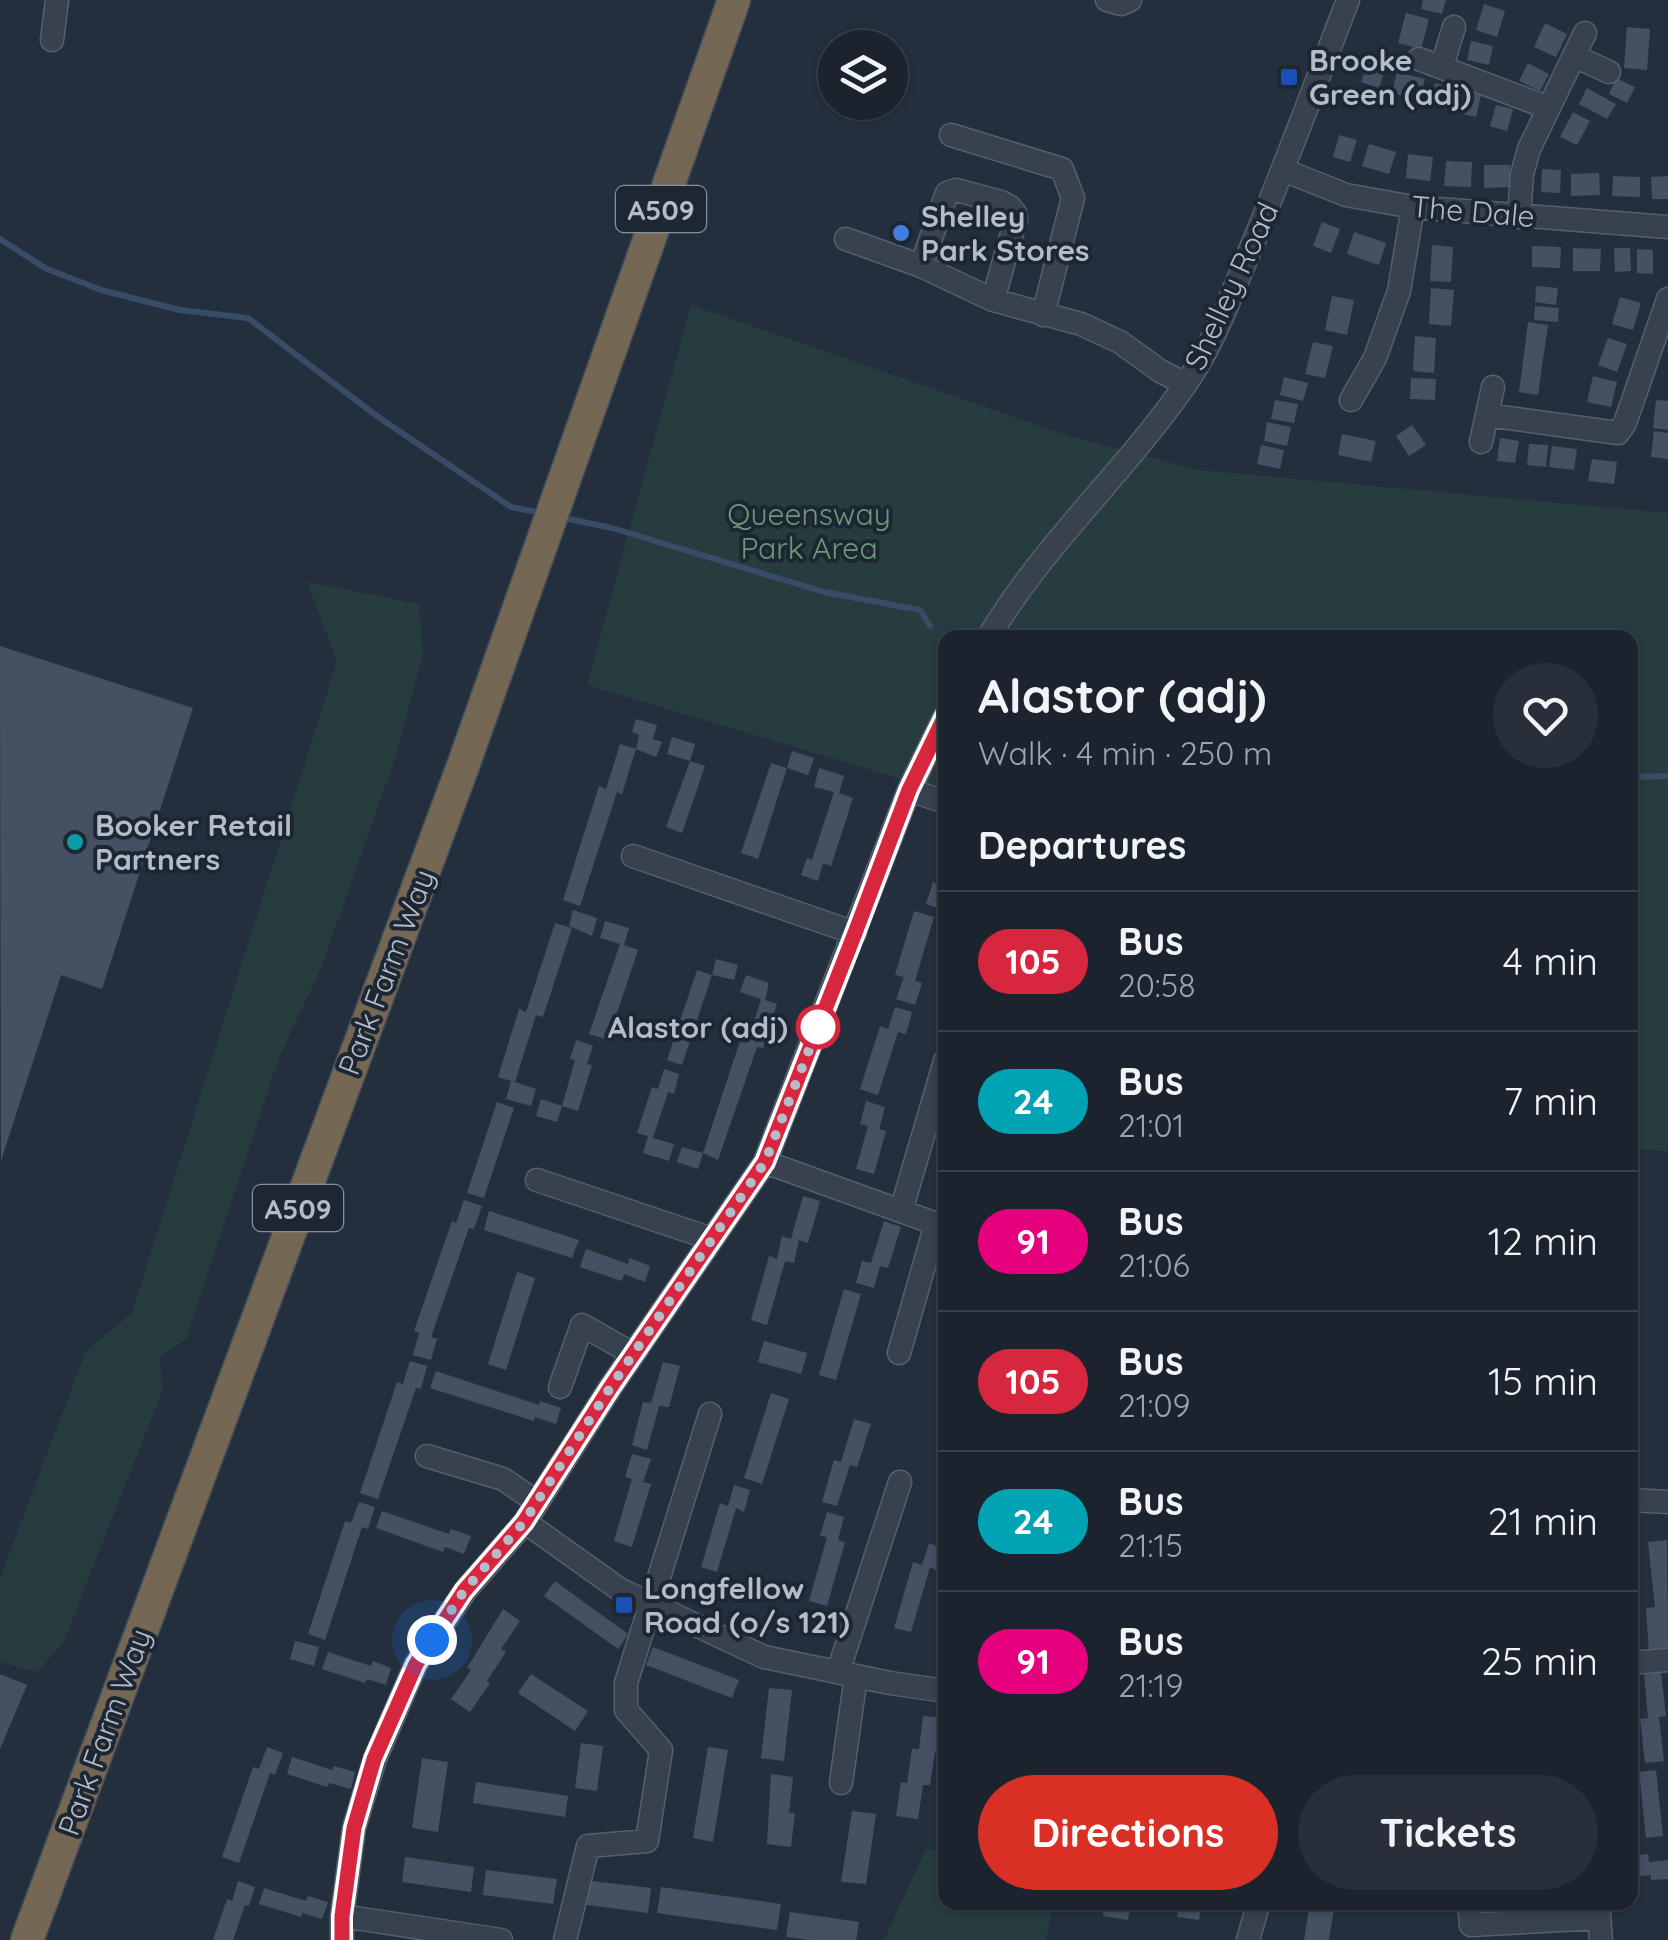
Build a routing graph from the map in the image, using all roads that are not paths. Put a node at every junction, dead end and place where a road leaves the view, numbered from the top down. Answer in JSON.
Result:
{"nodes":[{"id":1,"x":58,"y":0,"type":"edge"},
{"id":2,"x":734,"y":0,"type":"edge"},
{"id":3,"x":1106,"y":0,"type":"edge"},
{"id":4,"x":1130,"y":0,"type":"edge"},
{"id":5,"x":1348,"y":0,"type":"edge"},
{"id":6,"x":1454,"y":26,"type":"dead end"},
{"id":7,"x":1585,"y":33,"type":"dead end"},
{"id":8,"x":52,"y":40,"type":"dead end"},
{"id":9,"x":1574,"y":56,"type":"junction"},
{"id":10,"x":1419,"y":59,"type":"dead end"},
{"id":11,"x":1442,"y":66,"type":"junction"},
{"id":12,"x":1609,"y":72,"type":"dead end"},
{"id":13,"x":1549,"y":108,"type":"junction"},
{"id":14,"x":951,"y":134,"type":"dead end"},
{"id":15,"x":1283,"y":170,"type":"junction"},
{"id":16,"x":1413,"y":208,"type":"junction"},
{"id":17,"x":1520,"y":216,"type":"junction"},
{"id":18,"x":1668,"y":227,"type":"edge"},
{"id":19,"x":846,"y":240,"type":"dead end"},
{"id":20,"x":920,"y":266,"type":"junction"},
{"id":21,"x":993,"y":300,"type":"junction"},
{"id":22,"x":1668,"y":300,"type":"edge"},
{"id":23,"x":1043,"y":315,"type":"junction"},
{"id":24,"x":1186,"y":384,"type":"junction"},
{"id":25,"x":1493,"y":387,"type":"dead end"},
{"id":26,"x":1351,"y":400,"type":"dead end"},
{"id":27,"x":1488,"y":415,"type":"junction"},
{"id":28,"x":1482,"y":442,"type":"dead end"},
{"id":29,"x":993,"y":630,"type":"edge"},
{"id":30,"x":938,"y":730,"type":"edge"},
{"id":31,"x":909,"y":790,"type":"junction"},
{"id":32,"x":938,"y":800,"type":"edge"},
{"id":33,"x":633,"y":856,"type":"dead end"},
{"id":34,"x":855,"y":933,"type":"junction"},
{"id":35,"x":938,"y":1085,"type":"edge"},
{"id":36,"x":765,"y":1162,"type":"junction"},
{"id":37,"x":537,"y":1180,"type":"dead end"},
{"id":38,"x":901,"y":1211,"type":"junction"},
{"id":39,"x":938,"y":1224,"type":"edge"},
{"id":40,"x":938,"y":1231,"type":"edge"},
{"id":41,"x":712,"y":1239,"type":"junction"},
{"id":42,"x":898,"y":1353,"type":"dead end"},
{"id":43,"x":634,"y":1354,"type":"junction"},
{"id":44,"x":560,"y":1387,"type":"dead end"},
{"id":45,"x":710,"y":1414,"type":"dead end"},
{"id":46,"x":427,"y":1456,"type":"dead end"},
{"id":47,"x":900,"y":1482,"type":"dead end"},
{"id":48,"x":1638,"y":1500,"type":"edge"},
{"id":49,"x":1668,"y":1502,"type":"edge"},
{"id":50,"x":531,"y":1512,"type":"junction"},
{"id":51,"x":651,"y":1604,"type":"junction"},
{"id":52,"x":1668,"y":1660,"type":"edge"},
{"id":53,"x":1638,"y":1662,"type":"edge"},
{"id":54,"x":847,"y":1674,"type":"junction"},
{"id":55,"x":938,"y":1690,"type":"edge"},
{"id":56,"x":841,"y":1783,"type":"dead end"},
{"id":57,"x":1257,"y":1910,"type":"edge"},
{"id":58,"x":1470,"y":1910,"type":"edge"},
{"id":59,"x":342,"y":1916,"type":"junction"},
{"id":60,"x":1599,"y":1920,"type":"edge"},
{"id":61,"x":27,"y":1940,"type":"edge"},
{"id":62,"x":342,"y":1940,"type":"edge"},
{"id":63,"x":501,"y":1940,"type":"edge"},
{"id":64,"x":564,"y":1940,"type":"edge"},
{"id":65,"x":1248,"y":1940,"type":"edge"}],
"edges":[{"from":1,"to":8,"type":"street"},
{"from":2,"to":61,"type":"highway","name":"Park Farm Way","number":"A509"},
{"from":3,"to":4,"type":"street"},
{"from":5,"to":15,"type":"street","name":"Shelley Road"},
{"from":6,"to":11,"type":"street"},
{"from":7,"to":9,"type":"street"},
{"from":9,"to":12,"type":"street"},
{"from":9,"to":13,"type":"street"},
{"from":10,"to":11,"type":"street"},
{"from":11,"to":13,"type":"street"},
{"from":13,"to":17,"type":"street"},
{"from":14,"to":23,"type":"street"},
{"from":15,"to":16,"type":"street","name":"The Dale"},
{"from":15,"to":24,"type":"street","name":"Shelley Road"},
{"from":16,"to":17,"type":"street","name":"The Dale"},
{"from":16,"to":26,"type":"street"},
{"from":17,"to":18,"type":"street","name":"The Dale"},
{"from":19,"to":20,"type":"street"},
{"from":20,"to":21,"type":"street"},
{"from":20,"to":21,"type":"street"},
{"from":21,"to":23,"type":"street"},
{"from":22,"to":27,"type":"street"},
{"from":23,"to":24,"type":"street"},
{"from":24,"to":29,"type":"street","name":"Shelley Road"},
{"from":25,"to":27,"type":"street"},
{"from":27,"to":28,"type":"street"},
{"from":30,"to":31,"type":"street"},
{"from":31,"to":32,"type":"street"},
{"from":31,"to":34,"type":"street"},
{"from":33,"to":34,"type":"street"},
{"from":34,"to":36,"type":"street"},
{"from":35,"to":38,"type":"street"},
{"from":36,"to":38,"type":"street"},
{"from":36,"to":41,"type":"street"},
{"from":37,"to":41,"type":"street"},
{"from":38,"to":39,"type":"street"},
{"from":40,"to":42,"type":"street"},
{"from":41,"to":43,"type":"street"},
{"from":43,"to":44,"type":"street"},
{"from":43,"to":50,"type":"street"},
{"from":45,"to":51,"type":"street"},
{"from":46,"to":50,"type":"street"},
{"from":47,"to":54,"type":"street"},
{"from":48,"to":49,"type":"street"},
{"from":50,"to":51,"type":"street"},
{"from":50,"to":59,"type":"street"},
{"from":51,"to":54,"type":"street"},
{"from":51,"to":64,"type":"street"},
{"from":52,"to":53,"type":"street"},
{"from":54,"to":55,"type":"street"},
{"from":54,"to":56,"type":"street"},
{"from":57,"to":65,"type":"street"},
{"from":58,"to":60,"type":"street"},
{"from":59,"to":62,"type":"street"},
{"from":59,"to":63,"type":"street"}]}
